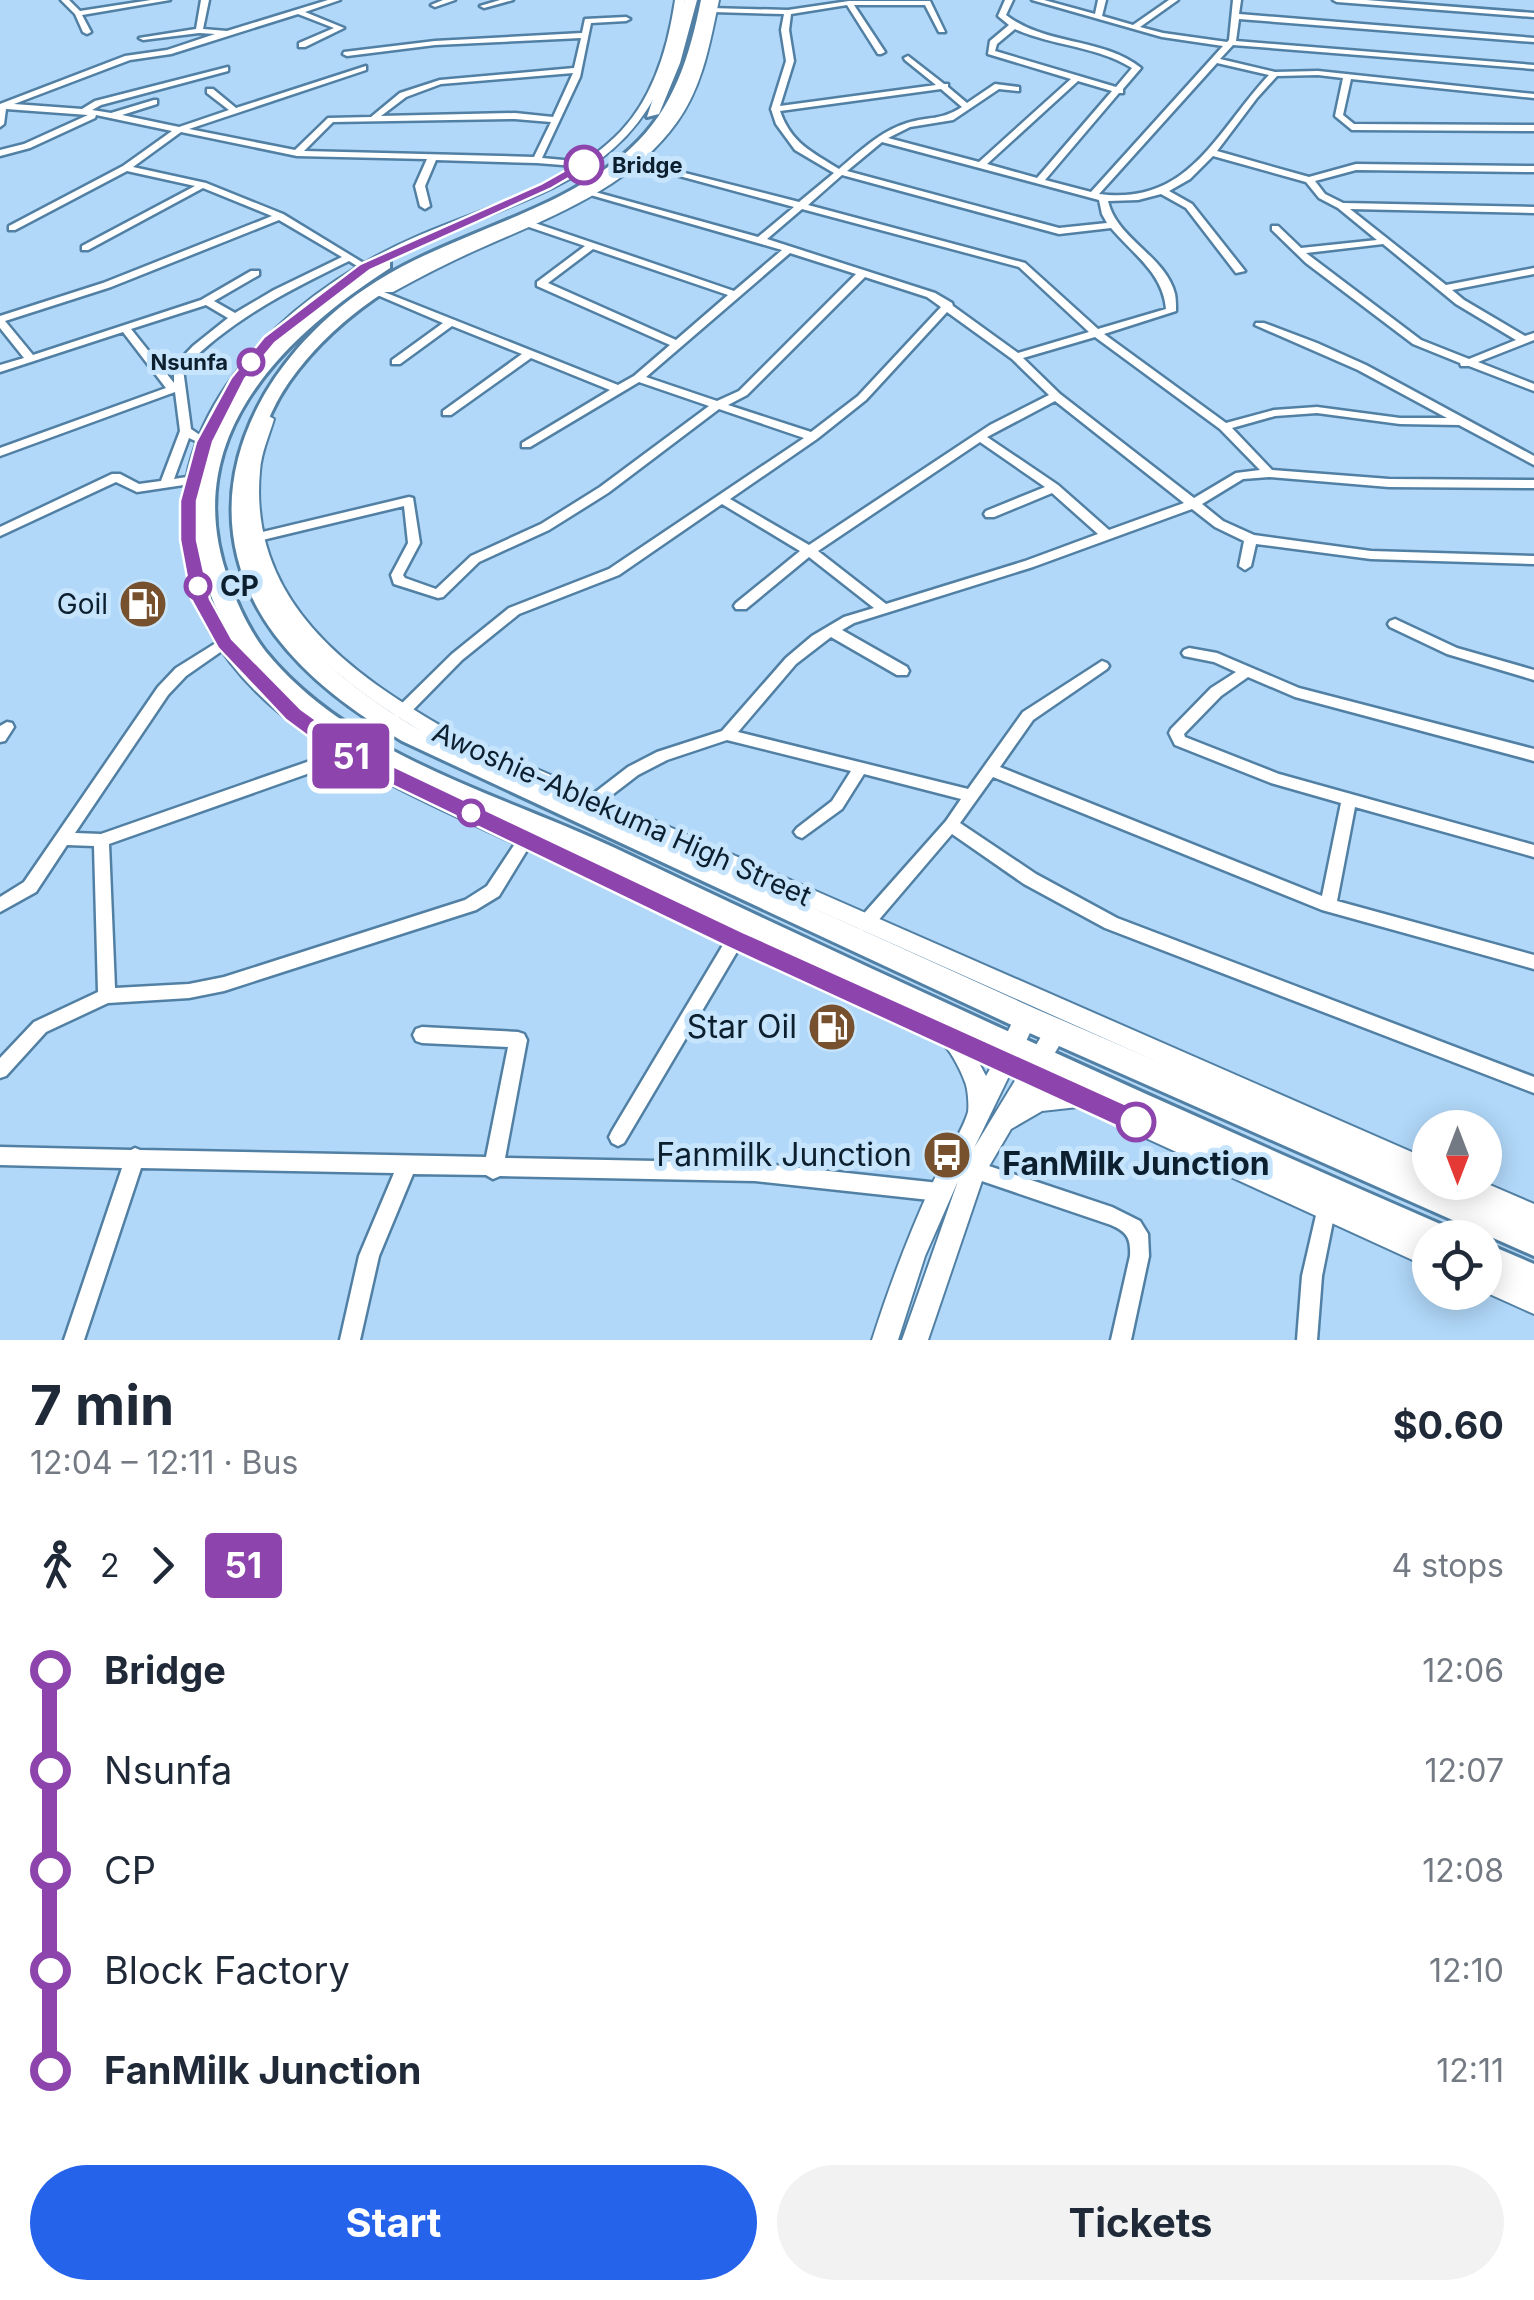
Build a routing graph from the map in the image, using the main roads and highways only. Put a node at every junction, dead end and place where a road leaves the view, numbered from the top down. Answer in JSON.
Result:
{"nodes":[{"id":1,"x":691,"y":0,"type":"edge"},
{"id":2,"x":696,"y":22,"type":"edge"},
{"id":3,"x":1030,"y":1054,"type":"junction"},
{"id":4,"x":1412,"y":1177,"type":"edge"},
{"id":5,"x":1468,"y":1200,"type":"edge"},
{"id":6,"x":1412,"y":1228,"type":"edge"},
{"id":7,"x":1534,"y":1240,"type":"edge"},
{"id":8,"x":1502,"y":1266,"type":"edge"},
{"id":9,"x":1534,"y":1280,"type":"edge"}],
"edges":[{"from":1,"to":2,"type":"main road","name":"Awoshie-Ablekuma High Street"},
{"from":2,"to":3,"type":"main road","name":"Awoshie-Ablekuma High Street"},
{"from":2,"to":3,"type":"main road","name":"Awoshie-Ablekuma High Street"},
{"from":3,"to":4,"type":"main road","name":"Awoshie-Ablekuma High Street"},
{"from":3,"to":6,"type":"main road","name":"Awoshie-Ablekuma High Street"},
{"from":5,"to":7,"type":"main road","name":"Awoshie-Ablekuma High Street"},
{"from":8,"to":9,"type":"main road"}]}
